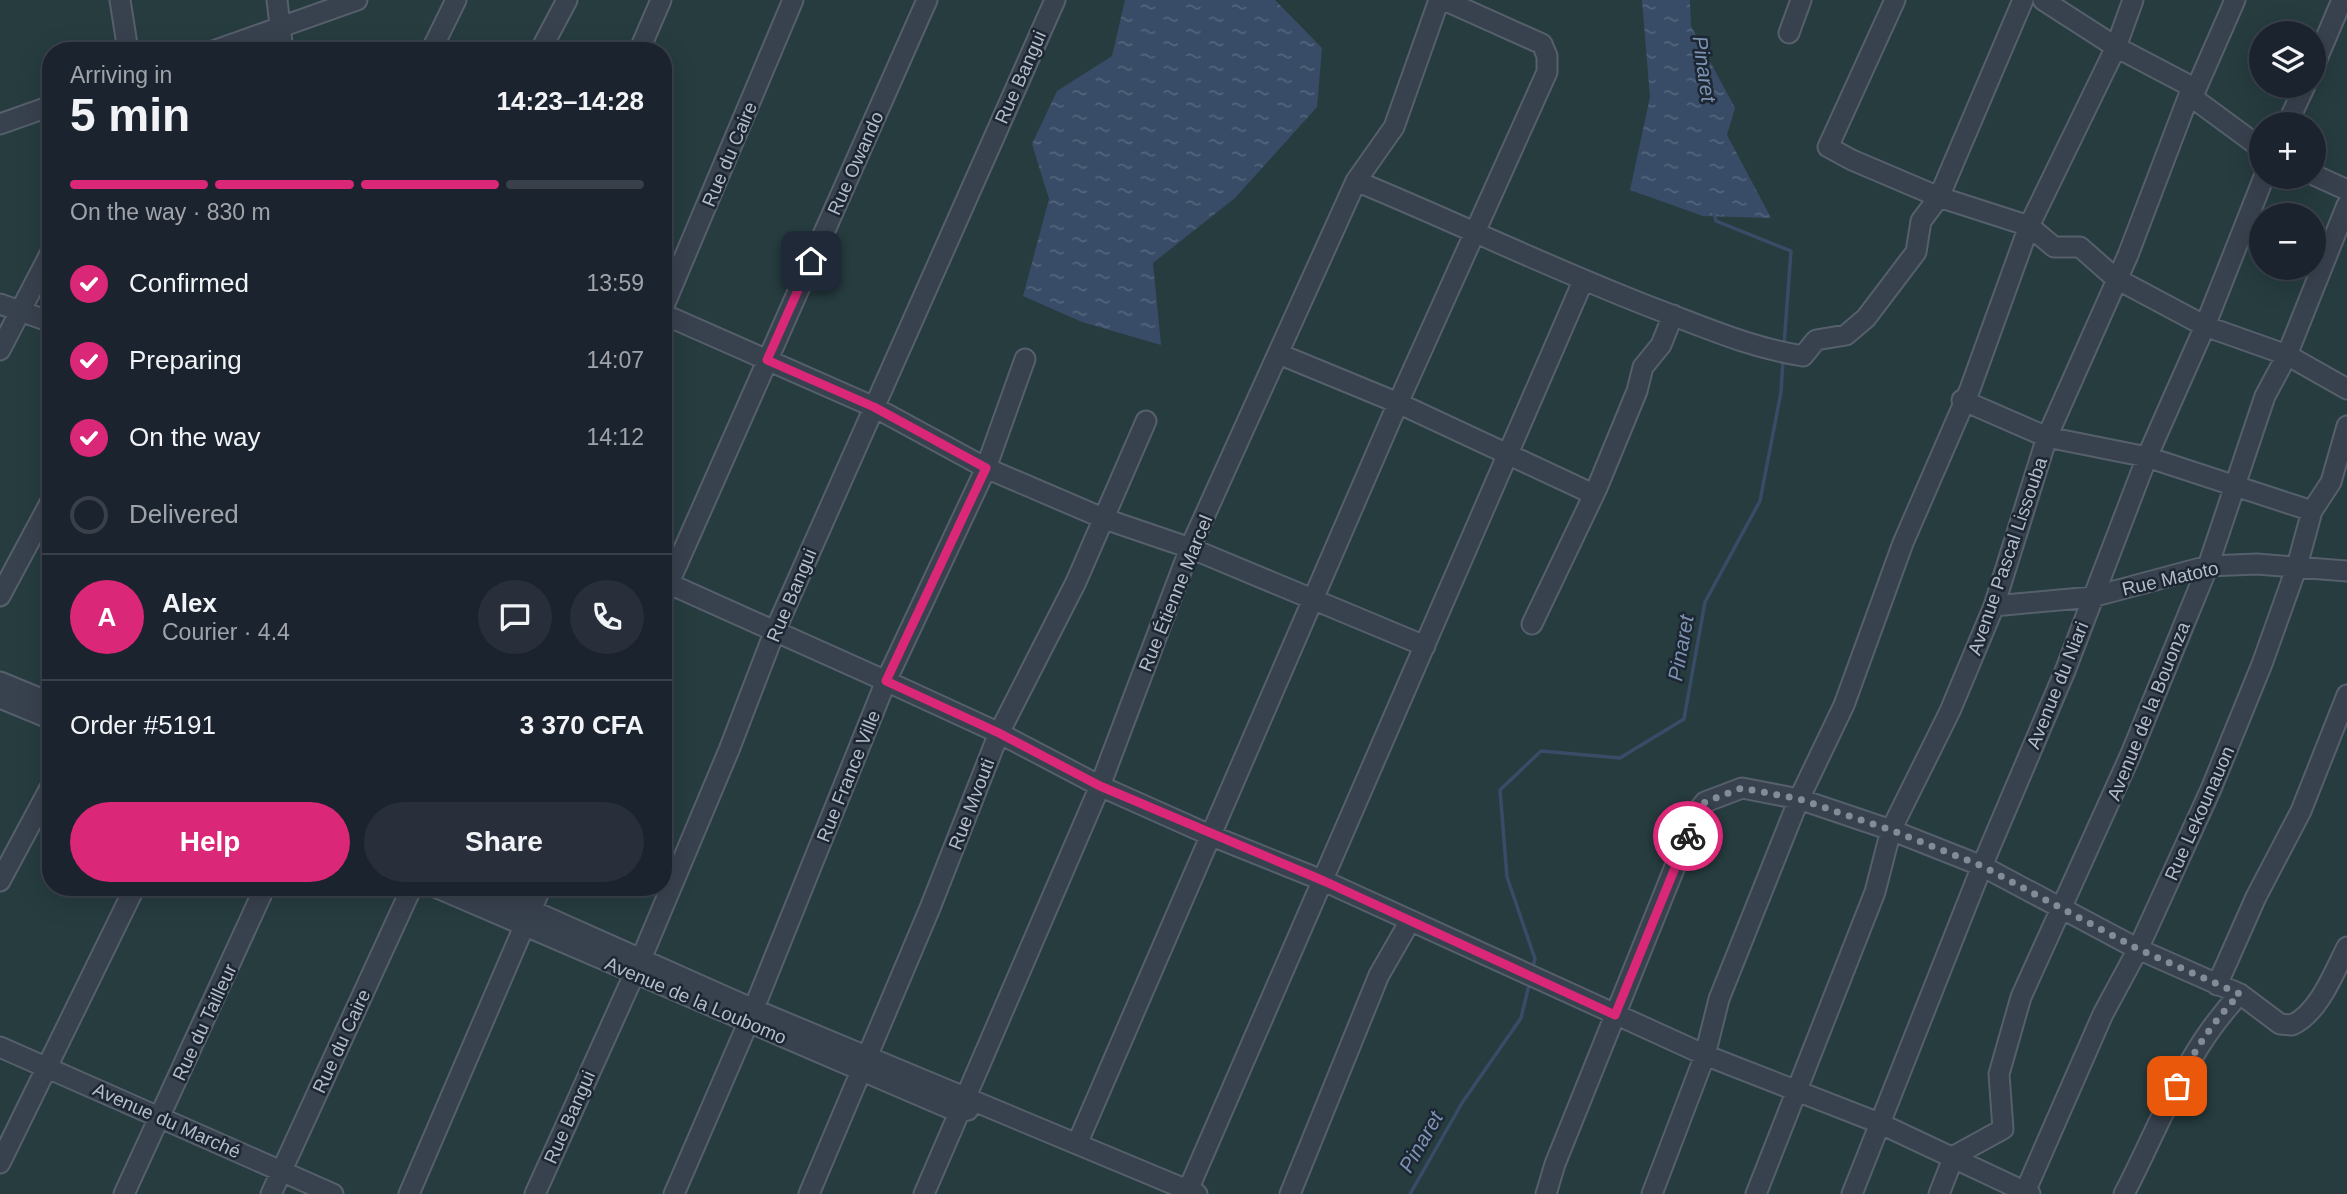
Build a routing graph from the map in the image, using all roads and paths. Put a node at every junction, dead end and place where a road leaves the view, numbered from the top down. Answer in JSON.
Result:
{"nodes":[{"id":1,"x":120,"y":0,"type":"edge"},
{"id":2,"x":277,"y":0,"type":"edge"},
{"id":3,"x":358,"y":0,"type":"edge"},
{"id":4,"x":456,"y":0,"type":"edge"},
{"id":5,"x":567,"y":0,"type":"edge"},
{"id":6,"x":661,"y":0,"type":"edge"},
{"id":7,"x":793,"y":0,"type":"edge"},
{"id":8,"x":927,"y":0,"type":"edge"},
{"id":9,"x":1055,"y":0,"type":"edge"},
{"id":10,"x":1441,"y":0,"type":"edge"},
{"id":11,"x":1801,"y":0,"type":"edge"},
{"id":12,"x":1895,"y":0,"type":"edge"},
{"id":13,"x":2023,"y":0,"type":"edge"},
{"id":14,"x":2043,"y":0,"type":"edge"},
{"id":15,"x":2133,"y":0,"type":"edge"},
{"id":16,"x":2235,"y":0,"type":"edge"},
{"id":17,"x":2342,"y":0,"type":"edge"},
{"id":18,"x":282,"y":28,"type":"junction"},
{"id":19,"x":1789,"y":33,"type":"dead end"},
{"id":20,"x":2326,"y":38,"type":"edge"},
{"id":21,"x":127,"y":42,"type":"edge"},
{"id":22,"x":240,"y":42,"type":"edge"},
{"id":23,"x":283,"y":42,"type":"edge"},
{"id":24,"x":435,"y":42,"type":"edge"},
{"id":25,"x":546,"y":42,"type":"edge"},
{"id":26,"x":643,"y":42,"type":"edge"},
{"id":27,"x":2116,"y":47,"type":"junction"},
{"id":28,"x":2192,"y":92,"type":"junction"},
{"id":29,"x":42,"y":109,"type":"edge"},
{"id":30,"x":0,"y":124,"type":"edge"},
{"id":31,"x":2249,"y":138,"type":"edge"},
{"id":32,"x":1356,"y":181,"type":"junction"},
{"id":33,"x":2326,"y":181,"type":"edge"},
{"id":34,"x":2258,"y":189,"type":"edge"},
{"id":35,"x":2347,"y":191,"type":"edge"},
{"id":36,"x":1939,"y":197,"type":"junction"},
{"id":37,"x":2347,"y":205,"type":"edge"},
{"id":38,"x":2029,"y":226,"type":"junction"},
{"id":39,"x":1477,"y":231,"type":"junction"},
{"id":40,"x":42,"y":269,"type":"edge"},
{"id":41,"x":2115,"y":278,"type":"junction"},
{"id":42,"x":1583,"y":281,"type":"junction"},
{"id":43,"x":672,"y":289,"type":"edge"},
{"id":44,"x":0,"y":304,"type":"edge"},
{"id":45,"x":21,"y":310,"type":"junction"},
{"id":46,"x":672,"y":315,"type":"edge"},
{"id":47,"x":1673,"y":316,"type":"junction"},
{"id":48,"x":42,"y":318,"type":"edge"},
{"id":49,"x":2205,"y":326,"type":"junction"},
{"id":50,"x":0,"y":350,"type":"edge"},
{"id":51,"x":1279,"y":354,"type":"junction"},
{"id":52,"x":2287,"y":355,"type":"junction"},
{"id":53,"x":1025,"y":359,"type":"dead end"},
{"id":54,"x":767,"y":360,"type":"junction"},
{"id":55,"x":2347,"y":389,"type":"edge"},
{"id":56,"x":1962,"y":400,"type":"junction"},
{"id":57,"x":1398,"y":403,"type":"junction"},
{"id":58,"x":874,"y":407,"type":"junction"},
{"id":59,"x":1146,"y":421,"type":"dead end"},
{"id":60,"x":2347,"y":426,"type":"edge"},
{"id":61,"x":2047,"y":437,"type":"junction"},
{"id":62,"x":1507,"y":454,"type":"junction"},
{"id":63,"x":2147,"y":457,"type":"junction"},
{"id":64,"x":986,"y":468,"type":"junction"},
{"id":65,"x":2234,"y":485,"type":"junction"},
{"id":66,"x":1592,"y":494,"type":"junction"},
{"id":67,"x":2312,"y":511,"type":"junction"},
{"id":68,"x":42,"y":517,"type":"edge"},
{"id":69,"x":1105,"y":519,"type":"junction"},
{"id":70,"x":1190,"y":548,"type":"junction"},
{"id":71,"x":2208,"y":566,"type":"junction"},
{"id":72,"x":2297,"y":566,"type":"junction"},
{"id":73,"x":672,"y":570,"type":"edge"},
{"id":74,"x":2347,"y":571,"type":"edge"},
{"id":75,"x":672,"y":589,"type":"edge"},
{"id":76,"x":0,"y":596,"type":"edge"},
{"id":77,"x":2092,"y":597,"type":"junction"},
{"id":78,"x":1314,"y":600,"type":"junction"},
{"id":79,"x":1994,"y":606,"type":"junction"},
{"id":80,"x":1532,"y":624,"type":"dead end"},
{"id":81,"x":774,"y":633,"type":"junction"},
{"id":82,"x":1425,"y":646,"type":"junction"},
{"id":83,"x":886,"y":681,"type":"junction"},
{"id":84,"x":0,"y":682,"type":"edge"},
{"id":85,"x":2347,"y":695,"type":"edge"},
{"id":86,"x":0,"y":698,"type":"edge"},
{"id":87,"x":42,"y":699,"type":"edge"},
{"id":88,"x":42,"y":715,"type":"edge"},
{"id":89,"x":999,"y":733,"type":"junction"},
{"id":90,"x":1100,"y":786,"type":"junction"},
{"id":91,"x":1799,"y":799,"type":"junction"},
{"id":92,"x":42,"y":803,"type":"edge"},
{"id":93,"x":1891,"y":830,"type":"junction"},
{"id":94,"x":1212,"y":836,"type":"junction"},
{"id":95,"x":1982,"y":866,"type":"junction"},
{"id":96,"x":0,"y":881,"type":"edge"},
{"id":97,"x":1324,"y":881,"type":"junction"},
{"id":98,"x":672,"y":885,"type":"edge"},
{"id":99,"x":131,"y":896,"type":"edge"},
{"id":100,"x":261,"y":896,"type":"edge"},
{"id":101,"x":408,"y":896,"type":"edge"},
{"id":102,"x":462,"y":896,"type":"edge"},
{"id":103,"x":493,"y":896,"type":"edge"},
{"id":104,"x":537,"y":896,"type":"edge"},
{"id":105,"x":667,"y":896,"type":"edge"},
{"id":106,"x":2062,"y":907,"type":"junction"},
{"id":107,"x":528,"y":918,"type":"junction"},
{"id":108,"x":1410,"y":921,"type":"junction"},
{"id":109,"x":2347,"y":947,"type":"edge"},
{"id":110,"x":2138,"y":949,"type":"junction"},
{"id":111,"x":638,"y":966,"type":"junction"},
{"id":112,"x":2217,"y":985,"type":"junction"},
{"id":113,"x":2240,"y":994,"type":"junction"},
{"id":114,"x":1615,"y":1015,"type":"junction"},
{"id":115,"x":750,"y":1016,"type":"junction"},
{"id":116,"x":0,"y":1047,"type":"edge"},
{"id":117,"x":1705,"y":1055,"type":"junction"},
{"id":118,"x":863,"y":1062,"type":"junction"},
{"id":119,"x":46,"y":1066,"type":"junction"},
{"id":120,"x":1796,"y":1089,"type":"junction"},
{"id":121,"x":961,"y":1105,"type":"junction"},
{"id":122,"x":159,"y":1116,"type":"junction"},
{"id":123,"x":1879,"y":1123,"type":"junction"},
{"id":124,"x":1077,"y":1144,"type":"junction"},
{"id":125,"x":1954,"y":1156,"type":"junction"},
{"id":126,"x":0,"y":1163,"type":"edge"},
{"id":127,"x":281,"y":1171,"type":"junction"},
{"id":128,"x":1192,"y":1192,"type":"edge"},
{"id":129,"x":2028,"y":1193,"type":"edge"},
{"id":130,"x":124,"y":1194,"type":"edge"},
{"id":131,"x":271,"y":1194,"type":"edge"},
{"id":132,"x":333,"y":1194,"type":"edge"},
{"id":133,"x":409,"y":1194,"type":"edge"},
{"id":134,"x":535,"y":1194,"type":"edge"},
{"id":135,"x":674,"y":1194,"type":"edge"},
{"id":136,"x":809,"y":1194,"type":"edge"},
{"id":137,"x":924,"y":1194,"type":"edge"},
{"id":138,"x":1290,"y":1194,"type":"edge"},
{"id":139,"x":1546,"y":1194,"type":"edge"},
{"id":140,"x":1652,"y":1194,"type":"edge"},
{"id":141,"x":1756,"y":1194,"type":"edge"},
{"id":142,"x":1852,"y":1194,"type":"edge"},
{"id":143,"x":1939,"y":1194,"type":"edge"},
{"id":144,"x":2124,"y":1194,"type":"edge"}],
"edges":[{"from":1,"to":21,"type":"street"},
{"from":2,"to":18,"type":"street"},
{"from":3,"to":18,"type":"street"},
{"from":4,"to":24,"type":"street"},
{"from":5,"to":25,"type":"street"},
{"from":6,"to":26,"type":"street"},
{"from":7,"to":43,"type":"street","name":"Rue du Caire"},
{"from":8,"to":54,"type":"street","name":"Rue Owando"},
{"from":9,"to":58,"type":"street","name":"Rue Bangui"},
{"from":10,"to":32,"type":"street","name":"Rue Étienne Marcel"},
{"from":10,"to":39,"type":"street"},
{"from":11,"to":19,"type":"street"},
{"from":12,"to":36,"type":"street"},
{"from":13,"to":36,"type":"street"},
{"from":14,"to":27,"type":"street"},
{"from":15,"to":27,"type":"street"},
{"from":16,"to":28,"type":"street","name":"Avenue Pascal Lissouba"},
{"from":17,"to":20,"type":"street"},
{"from":18,"to":22,"type":"street"},
{"from":18,"to":23,"type":"street"},
{"from":27,"to":28,"type":"street"},
{"from":27,"to":38,"type":"street"},
{"from":28,"to":31,"type":"street"},
{"from":28,"to":41,"type":"street","name":"Avenue Pascal Lissouba"},
{"from":29,"to":30,"type":"street"},
{"from":32,"to":39,"type":"street"},
{"from":32,"to":51,"type":"street","name":"Rue Étienne Marcel"},
{"from":33,"to":35,"type":"street"},
{"from":34,"to":49,"type":"street","name":"Avenue du Niari"},
{"from":36,"to":38,"type":"street"},
{"from":36,"to":47,"type":"street"},
{"from":37,"to":52,"type":"street","name":"Avenue de la Bouonza"},
{"from":38,"to":41,"type":"street"},
{"from":38,"to":56,"type":"street"},
{"from":39,"to":42,"type":"street"},
{"from":39,"to":57,"type":"street"},
{"from":40,"to":45,"type":"street"},
{"from":41,"to":49,"type":"street"},
{"from":41,"to":61,"type":"street","name":"Avenue Pascal Lissouba"},
{"from":42,"to":47,"type":"street"},
{"from":42,"to":62,"type":"street"},
{"from":44,"to":45,"type":"street"},
{"from":45,"to":48,"type":"street"},
{"from":45,"to":50,"type":"street"},
{"from":46,"to":54,"type":"street"},
{"from":47,"to":66,"type":"street"},
{"from":49,"to":52,"type":"street"},
{"from":49,"to":63,"type":"street","name":"Avenue du Niari"},
{"from":51,"to":57,"type":"street"},
{"from":51,"to":70,"type":"street","name":"Rue Étienne Marcel"},
{"from":52,"to":55,"type":"street"},
{"from":52,"to":65,"type":"street","name":"Avenue de la Bouonza"},
{"from":53,"to":64,"type":"street","name":"Rue France Ville"},
{"from":54,"to":58,"type":"street"},
{"from":54,"to":73,"type":"street","name":"Rue Owando"},
{"from":56,"to":61,"type":"street"},
{"from":56,"to":91,"type":"street"},
{"from":57,"to":62,"type":"street"},
{"from":57,"to":78,"type":"street"},
{"from":58,"to":64,"type":"street"},
{"from":58,"to":81,"type":"street","name":"Rue Bangui"},
{"from":59,"to":69,"type":"street","name":"Rue Mvouti"},
{"from":60,"to":67,"type":"street","name":"Rue Lekounauon"},
{"from":61,"to":63,"type":"street"},
{"from":61,"to":79,"type":"street","name":"Avenue Pascal Lissouba"},
{"from":62,"to":66,"type":"street"},
{"from":62,"to":82,"type":"street"},
{"from":63,"to":65,"type":"street"},
{"from":63,"to":77,"type":"street","name":"Avenue du Niari"},
{"from":64,"to":69,"type":"street"},
{"from":64,"to":83,"type":"street","name":"Rue France Ville"},
{"from":65,"to":67,"type":"street"},
{"from":65,"to":71,"type":"street","name":"Avenue de la Bouonza"},
{"from":66,"to":80,"type":"street"},
{"from":67,"to":72,"type":"street","name":"Rue Lekounauon"},
{"from":68,"to":76,"type":"street"},
{"from":69,"to":70,"type":"street"},
{"from":69,"to":89,"type":"street","name":"Rue Mvouti"},
{"from":70,"to":78,"type":"street"},
{"from":70,"to":90,"type":"street","name":"Rue Étienne Marcel"},
{"from":71,"to":72,"type":"street","name":"Rue Matoto"},
{"from":71,"to":77,"type":"street","name":"Rue Matoto"},
{"from":71,"to":106,"type":"street","name":"Avenue de la Bouonza"},
{"from":72,"to":74,"type":"street","name":"Rue Matoto"},
{"from":72,"to":110,"type":"street","name":"Rue Lekounauon"},
{"from":75,"to":81,"type":"street"},
{"from":77,"to":79,"type":"street","name":"Rue Matoto"},
{"from":77,"to":95,"type":"street","name":"Avenue du Niari"},
{"from":78,"to":82,"type":"street"},
{"from":78,"to":94,"type":"street"},
{"from":79,"to":93,"type":"street","name":"Avenue Pascal Lissouba"},
{"from":81,"to":83,"type":"street"},
{"from":81,"to":98,"type":"street","name":"Rue Bangui"},
{"from":82,"to":97,"type":"street"},
{"from":83,"to":89,"type":"street"},
{"from":83,"to":115,"type":"street","name":"Rue France Ville"},
{"from":84,"to":87,"type":"street"},
{"from":85,"to":112,"type":"street"},
{"from":86,"to":88,"type":"street"},
{"from":89,"to":90,"type":"street"},
{"from":89,"to":118,"type":"street","name":"Rue Mvouti"},
{"from":90,"to":94,"type":"street"},
{"from":90,"to":121,"type":"street","name":"Rue Étienne Marcel"},
{"from":91,"to":93,"type":"street"},
{"from":91,"to":114,"type":"street"},
{"from":91,"to":117,"type":"street"},
{"from":92,"to":96,"type":"street"},
{"from":93,"to":95,"type":"street"},
{"from":93,"to":120,"type":"street","name":"Avenue Pascal Lissouba"},
{"from":94,"to":97,"type":"street"},
{"from":94,"to":124,"type":"street"},
{"from":95,"to":106,"type":"street"},
{"from":95,"to":123,"type":"street","name":"Avenue du Niari"},
{"from":97,"to":108,"type":"street"},
{"from":97,"to":128,"type":"street"},
{"from":99,"to":119,"type":"street"},
{"from":100,"to":122,"type":"street","name":"Rue du Tailleur"},
{"from":101,"to":127,"type":"street","name":"Rue du Caire"},
{"from":102,"to":107,"type":"street","name":"Avenue de la Loubomo"},
{"from":103,"to":107,"type":"street","name":"Avenue de la Loubomo"},
{"from":104,"to":107,"type":"street"},
{"from":105,"to":111,"type":"street","name":"Rue Bangui"},
{"from":106,"to":110,"type":"street"},
{"from":106,"to":125,"type":"street","name":"Avenue de la Bouonza"},
{"from":107,"to":111,"type":"street","name":"Avenue de la Loubomo"},
{"from":107,"to":133,"type":"street"},
{"from":108,"to":114,"type":"street"},
{"from":108,"to":138,"type":"street"},
{"from":109,"to":113,"type":"street"},
{"from":110,"to":112,"type":"street"},
{"from":110,"to":129,"type":"street","name":"Rue Lekounauon"},
{"from":111,"to":115,"type":"street","name":"Avenue de la Loubomo"},
{"from":111,"to":134,"type":"street","name":"Rue Bangui"},
{"from":112,"to":113,"type":"street"},
{"from":113,"to":144,"type":"street"},
{"from":114,"to":117,"type":"street"},
{"from":114,"to":139,"type":"street"},
{"from":115,"to":118,"type":"street","name":"Avenue de la Loubomo"},
{"from":115,"to":135,"type":"street","name":"Rue France Ville"},
{"from":116,"to":119,"type":"street","name":"Avenue du Marché"},
{"from":117,"to":120,"type":"street"},
{"from":117,"to":140,"type":"street"},
{"from":118,"to":121,"type":"street","name":"Avenue de la Loubomo"},
{"from":118,"to":136,"type":"street","name":"Rue Mvouti"},
{"from":119,"to":122,"type":"street","name":"Avenue du Marché"},
{"from":119,"to":126,"type":"street"},
{"from":120,"to":123,"type":"street"},
{"from":120,"to":141,"type":"street","name":"Avenue Pascal Lissouba"},
{"from":121,"to":124,"type":"street"},
{"from":121,"to":137,"type":"street","name":"Rue Étienne Marcel"},
{"from":122,"to":127,"type":"street","name":"Avenue du Marché"},
{"from":122,"to":130,"type":"street","name":"Rue du Tailleur"},
{"from":123,"to":125,"type":"street"},
{"from":123,"to":142,"type":"street","name":"Avenue du Niari"},
{"from":124,"to":128,"type":"street"},
{"from":125,"to":129,"type":"street"},
{"from":125,"to":143,"type":"street"},
{"from":127,"to":131,"type":"street","name":"Rue du Caire"},
{"from":127,"to":132,"type":"street","name":"Avenue du Marché"}]}
